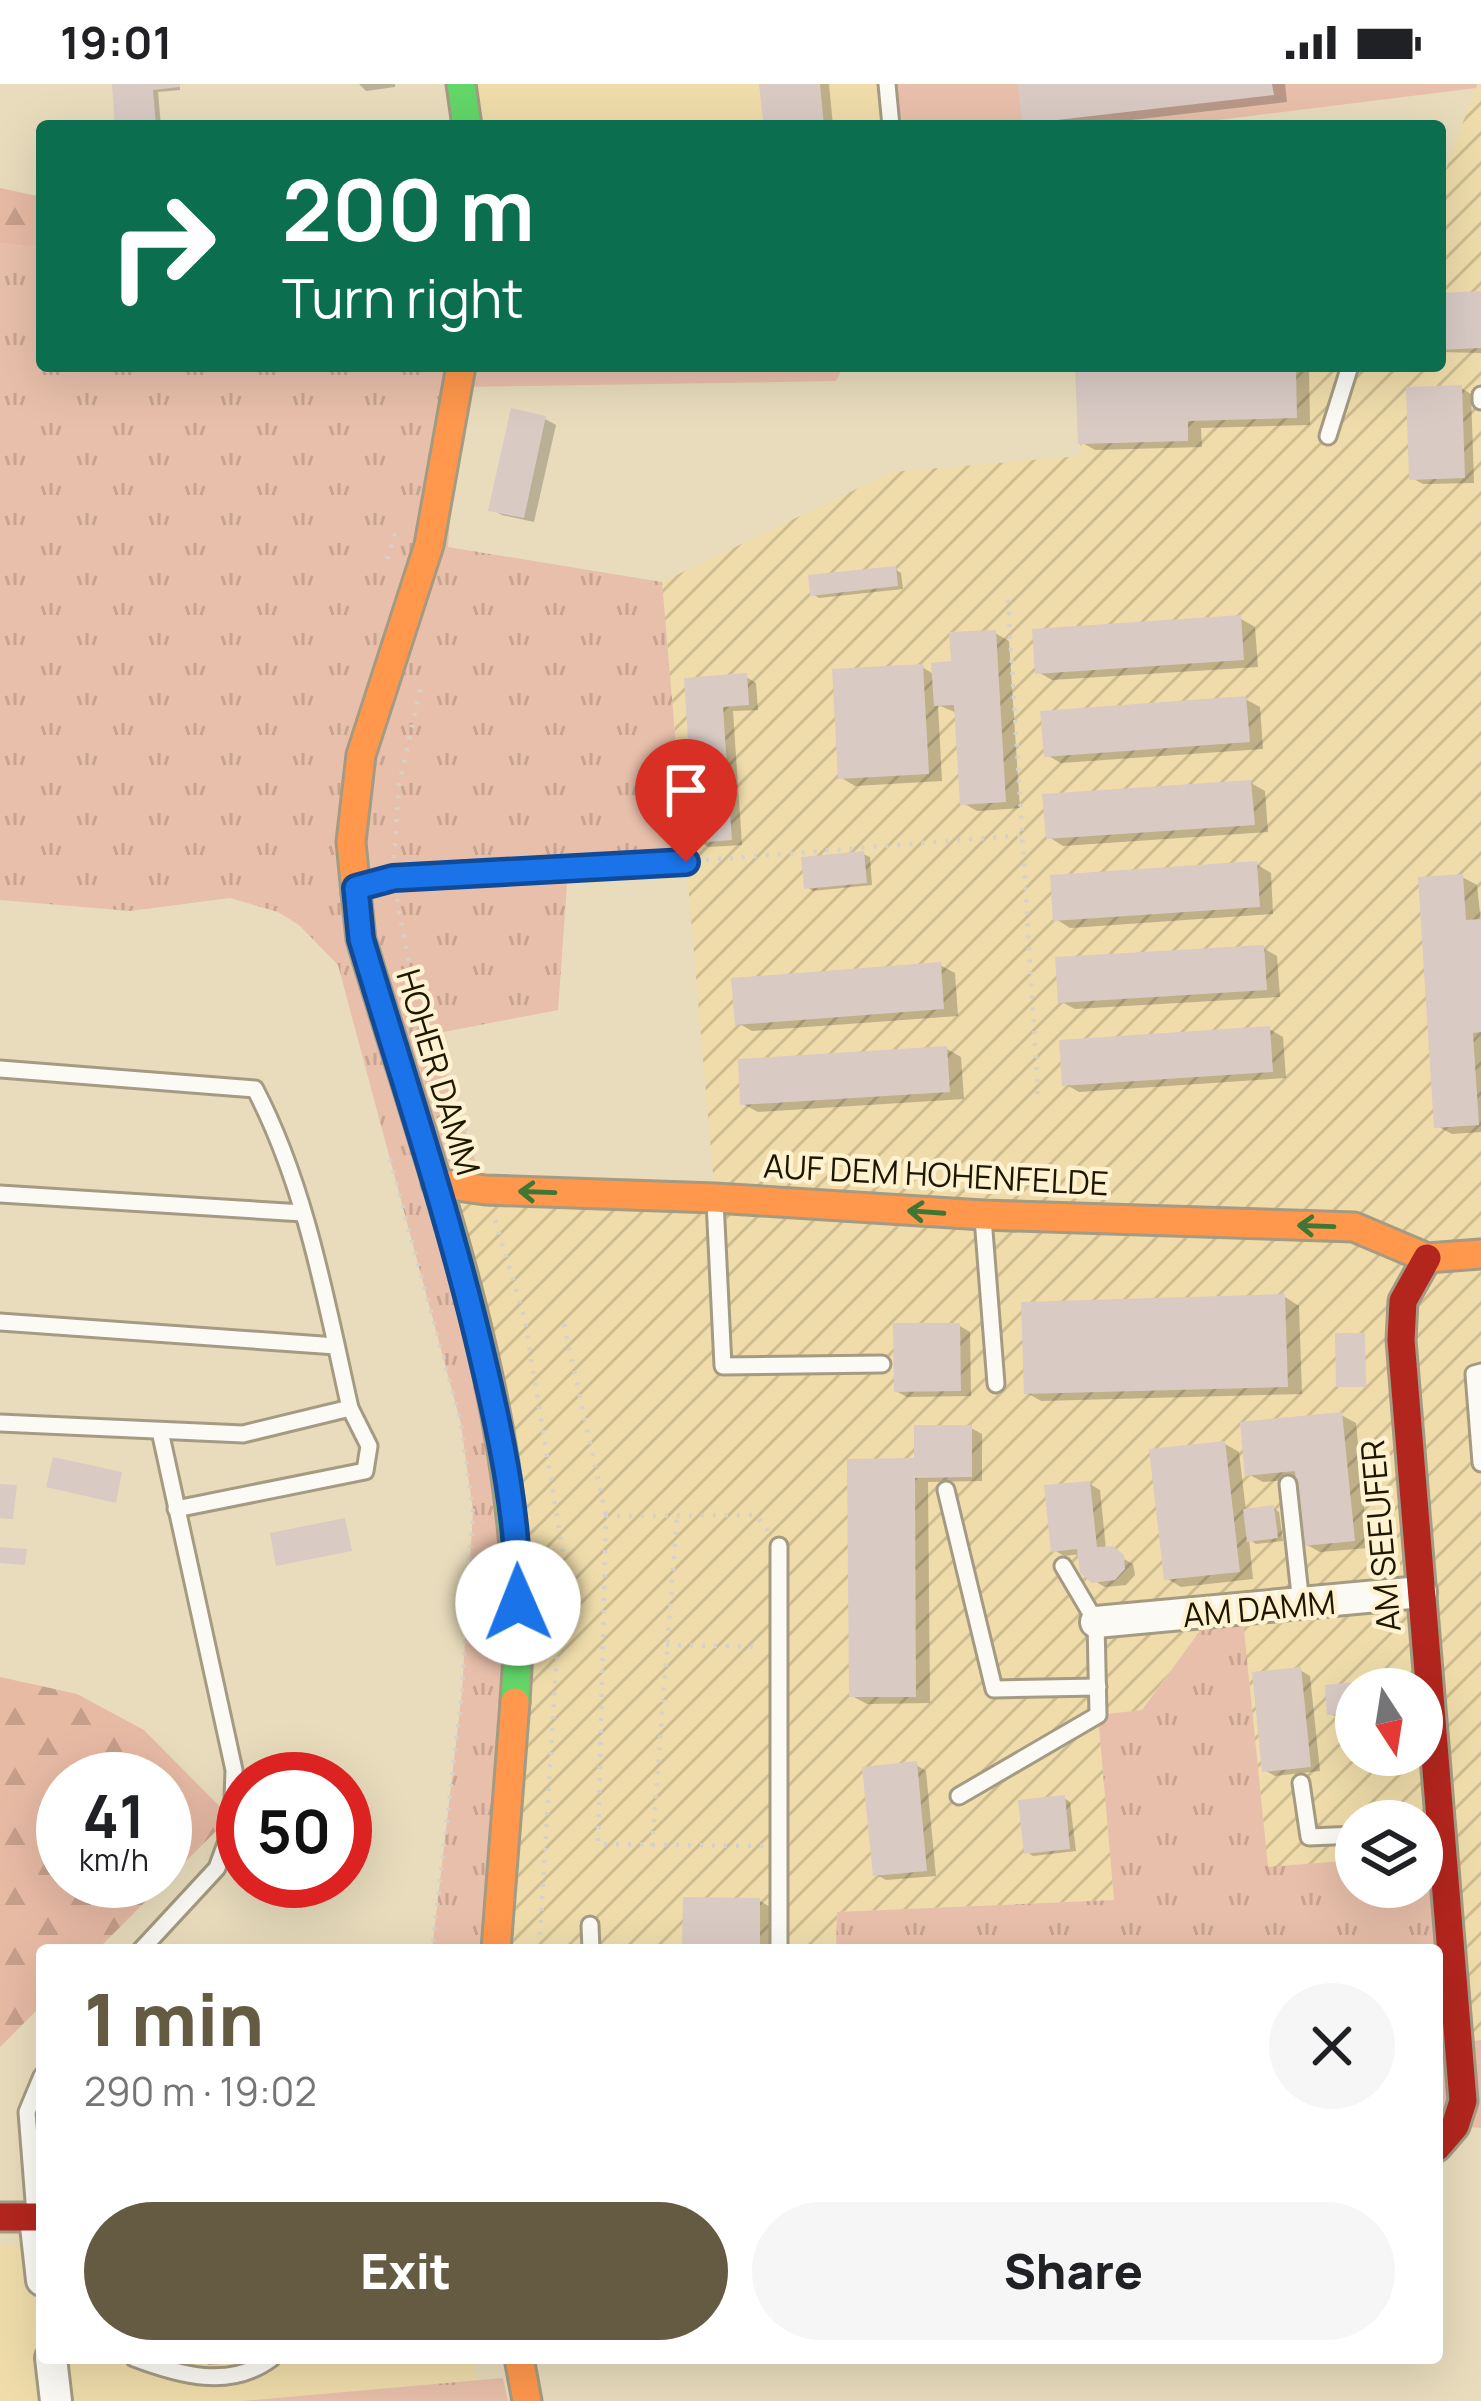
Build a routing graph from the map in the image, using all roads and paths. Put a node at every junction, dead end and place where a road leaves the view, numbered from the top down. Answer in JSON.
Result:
{"nodes":[{"id":1,"x":461,"y":84,"type":"edge"},
{"id":2,"x":887,"y":84,"type":"edge"},
{"id":3,"x":466,"y":120,"type":"edge"},
{"id":4,"x":890,"y":120,"type":"edge"},
{"id":5,"x":460,"y":372,"type":"edge"},
{"id":6,"x":1349,"y":372,"type":"edge"},
{"id":7,"x":1328,"y":436,"type":"dead end"},
{"id":8,"x":1008,"y":600,"type":"dead end"},
{"id":9,"x":1024,"y":835,"type":"junction"},
{"id":10,"x":686,"y":862,"type":"joint"},
{"id":11,"x":356,"y":888,"type":"junction"},
{"id":12,"x":0,"y":1069,"type":"edge"},
{"id":13,"x":1038,"y":1095,"type":"dead end"},
{"id":14,"x":436,"y":1183,"type":"junction"},
{"id":15,"x":0,"y":1194,"type":"edge"},
{"id":16,"x":715,"y":1198,"type":"junction"},
{"id":17,"x":303,"y":1213,"type":"junction"},
{"id":18,"x":983,"y":1215,"type":"junction"},
{"id":19,"x":1481,"y":1253,"type":"edge"},
{"id":20,"x":1426,"y":1258,"type":"junction"},
{"id":21,"x":0,"y":1322,"type":"edge"},
{"id":22,"x":564,"y":1324,"type":"dead end"},
{"id":23,"x":336,"y":1346,"type":"junction"},
{"id":24,"x":882,"y":1364,"type":"dead end"},
{"id":25,"x":1481,"y":1372,"type":"edge"},
{"id":26,"x":996,"y":1384,"type":"dead end"},
{"id":27,"x":350,"y":1408,"type":"junction"},
{"id":28,"x":0,"y":1423,"type":"edge"},
{"id":29,"x":160,"y":1431,"type":"junction"},
{"id":30,"x":1481,"y":1463,"type":"edge"},
{"id":31,"x":1288,"y":1484,"type":"dead end"},
{"id":32,"x":946,"y":1490,"type":"dead end"},
{"id":33,"x":176,"y":1509,"type":"junction"},
{"id":34,"x":606,"y":1516,"type":"junction"},
{"id":35,"x":677,"y":1516,"type":"junction"},
{"id":36,"x":778,"y":1546,"type":"joint"},
{"id":37,"x":1063,"y":1567,"type":"dead end"},
{"id":38,"x":1421,"y":1592,"type":"junction"},
{"id":39,"x":1300,"y":1604,"type":"junction"},
{"id":40,"x":1096,"y":1622,"type":"junction"},
{"id":41,"x":666,"y":1646,"type":"junction"},
{"id":42,"x":779,"y":1647,"type":"junction"},
{"id":43,"x":1098,"y":1687,"type":"junction"},
{"id":44,"x":1301,"y":1783,"type":"dead end"},
{"id":45,"x":959,"y":1796,"type":"dead end"},
{"id":46,"x":1431,"y":1800,"type":"edge"},
{"id":47,"x":1335,"y":1836,"type":"edge"},
{"id":48,"x":652,"y":1846,"type":"junction"},
{"id":49,"x":780,"y":1846,"type":"junction"},
{"id":50,"x":1441,"y":1908,"type":"edge"},
{"id":51,"x":590,"y":1925,"type":"dead end"},
{"id":52,"x":146,"y":1944,"type":"edge"},
{"id":53,"x":496,"y":1944,"type":"edge"},
{"id":54,"x":591,"y":1944,"type":"edge"},
{"id":55,"x":779,"y":1944,"type":"edge"},
{"id":56,"x":36,"y":2090,"type":"edge"},
{"id":57,"x":1443,"y":2140,"type":"edge"},
{"id":58,"x":36,"y":2190,"type":"edge"},
{"id":59,"x":0,"y":2217,"type":"edge"},
{"id":60,"x":36,"y":2217,"type":"edge"},
{"id":61,"x":52,"y":2364,"type":"edge"},
{"id":62,"x":149,"y":2364,"type":"edge"},
{"id":63,"x":264,"y":2364,"type":"edge"},
{"id":64,"x":56,"y":2401,"type":"edge"}],
"edges":[{"from":1,"to":3,"type":"street"},
{"from":2,"to":4,"type":"lane"},
{"from":5,"to":11,"type":"street","name":"HOHER DAMM"},
{"from":6,"to":7,"type":"lane"},
{"from":8,"to":9,"type":"path"},
{"from":9,"to":10,"type":"path"},
{"from":9,"to":13,"type":"path"},
{"from":10,"to":11,"type":"lane"},
{"from":11,"to":14,"type":"street","name":"HOHER DAMM"},
{"from":12,"to":17,"type":"lane"},
{"from":16,"to":14,"type":"street","name":"AUF DEM HOHENFELDE","one_way":true},
{"from":14,"to":53,"type":"street","name":"HOHER DAMM"},
{"from":15,"to":17,"type":"lane"},
{"from":18,"to":16,"type":"street","name":"AUF DEM HOHENFELDE","one_way":true},
{"from":16,"to":24,"type":"lane"},
{"from":17,"to":23,"type":"lane"},
{"from":20,"to":18,"type":"street","name":"AUF DEM HOHENFELDE","one_way":true},
{"from":18,"to":26,"type":"lane"},
{"from":19,"to":20,"type":"street"},
{"from":20,"to":38,"type":"street","name":"AM SEEUFER"},
{"from":21,"to":23,"type":"lane"},
{"from":22,"to":34,"type":"path"},
{"from":23,"to":27,"type":"lane"},
{"from":25,"to":30,"type":"lane"},
{"from":27,"to":29,"type":"lane"},
{"from":27,"to":33,"type":"lane"},
{"from":28,"to":29,"type":"lane"},
{"from":29,"to":33,"type":"lane"},
{"from":31,"to":39,"type":"lane"},
{"from":32,"to":43,"type":"lane"},
{"from":33,"to":52,"type":"lane"},
{"from":34,"to":35,"type":"path"},
{"from":34,"to":48,"type":"path"},
{"from":35,"to":36,"type":"path"},
{"from":35,"to":41,"type":"path"},
{"from":36,"to":42,"type":"lane"},
{"from":37,"to":40,"type":"lane"},
{"from":38,"to":39,"type":"street","name":"AM DAMM"},
{"from":38,"to":46,"type":"street","name":"AM SEEUFER"},
{"from":39,"to":40,"type":"street","name":"AM DAMM"},
{"from":40,"to":43,"type":"lane"},
{"from":41,"to":42,"type":"path"},
{"from":41,"to":48,"type":"path"},
{"from":42,"to":49,"type":"lane"},
{"from":43,"to":45,"type":"lane"},
{"from":44,"to":47,"type":"lane"},
{"from":48,"to":49,"type":"path"},
{"from":49,"to":55,"type":"lane"},
{"from":50,"to":57,"type":"street","name":"AM SEEUFER"},
{"from":51,"to":54,"type":"lane"},
{"from":56,"to":58,"type":"lane"},
{"from":59,"to":60,"type":"street"},
{"from":61,"to":64,"type":"street"},
{"from":62,"to":63,"type":"lane"}]}
